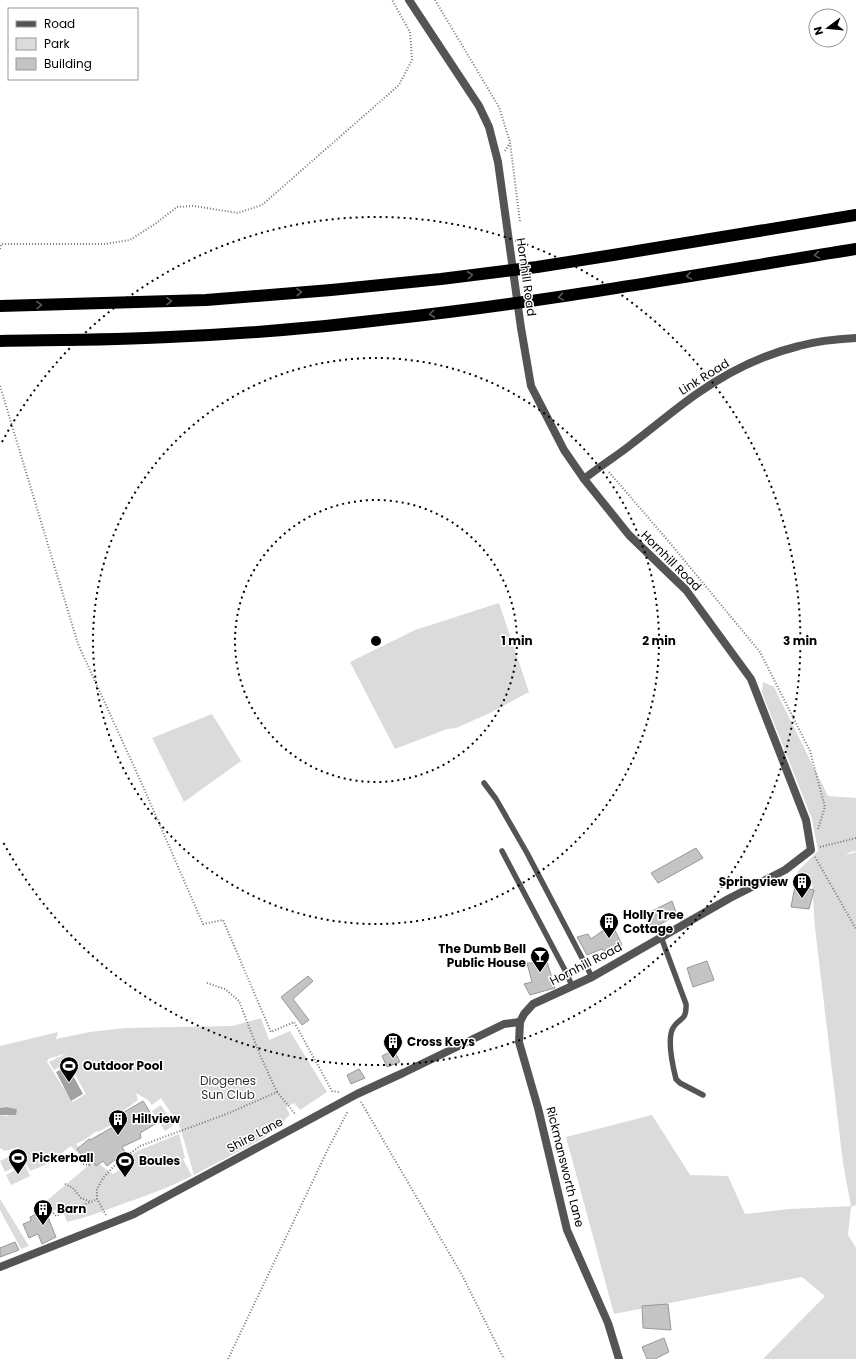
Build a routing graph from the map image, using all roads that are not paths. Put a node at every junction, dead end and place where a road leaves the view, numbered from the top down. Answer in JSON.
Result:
{"nodes":[{"id":1,"x":409,"y":0,"type":"edge"},
{"id":2,"x":856,"y":215,"type":"edge"},
{"id":3,"x":856,"y":249,"type":"edge"},
{"id":4,"x":0,"y":306,"type":"edge"},
{"id":5,"x":856,"y":338,"type":"edge"},
{"id":6,"x":0,"y":341,"type":"edge"},
{"id":7,"x":584,"y":479,"type":"junction"},
{"id":8,"x":484,"y":783,"type":"dead end"},
{"id":9,"x":502,"y":851,"type":"dead end"},
{"id":10,"x":661,"y":937,"type":"junction"},
{"id":11,"x":592,"y":978,"type":"junction"},
{"id":12,"x":572,"y":986,"type":"junction"},
{"id":13,"x":520,"y":1022,"type":"junction"},
{"id":14,"x":703,"y":1095,"type":"dead end"},
{"id":15,"x":0,"y":1267,"type":"edge"},
{"id":16,"x":619,"y":1359,"type":"edge"}],
"edges":[{"from":1,"to":7,"type":"street","name":"Hornhill Road"},
{"from":4,"to":2,"type":"highway","one_way":true},
{"from":3,"to":6,"type":"highway","one_way":true},
{"from":5,"to":7,"type":"street","name":"Link Road"},
{"from":7,"to":10,"type":"street","name":"Hornhill Road"},
{"from":8,"to":11,"type":"lane"},
{"from":9,"to":12,"type":"lane"},
{"from":10,"to":11,"type":"street","name":"Hornhill Road"},
{"from":10,"to":14,"type":"lane"},
{"from":11,"to":12,"type":"street","name":"Hornhill Road"},
{"from":12,"to":13,"type":"street","name":"Hornhill Road"},
{"from":13,"to":15,"type":"street","name":"Shire Lane"},
{"from":13,"to":16,"type":"street","name":"Rickmansworth Lane"}]}
